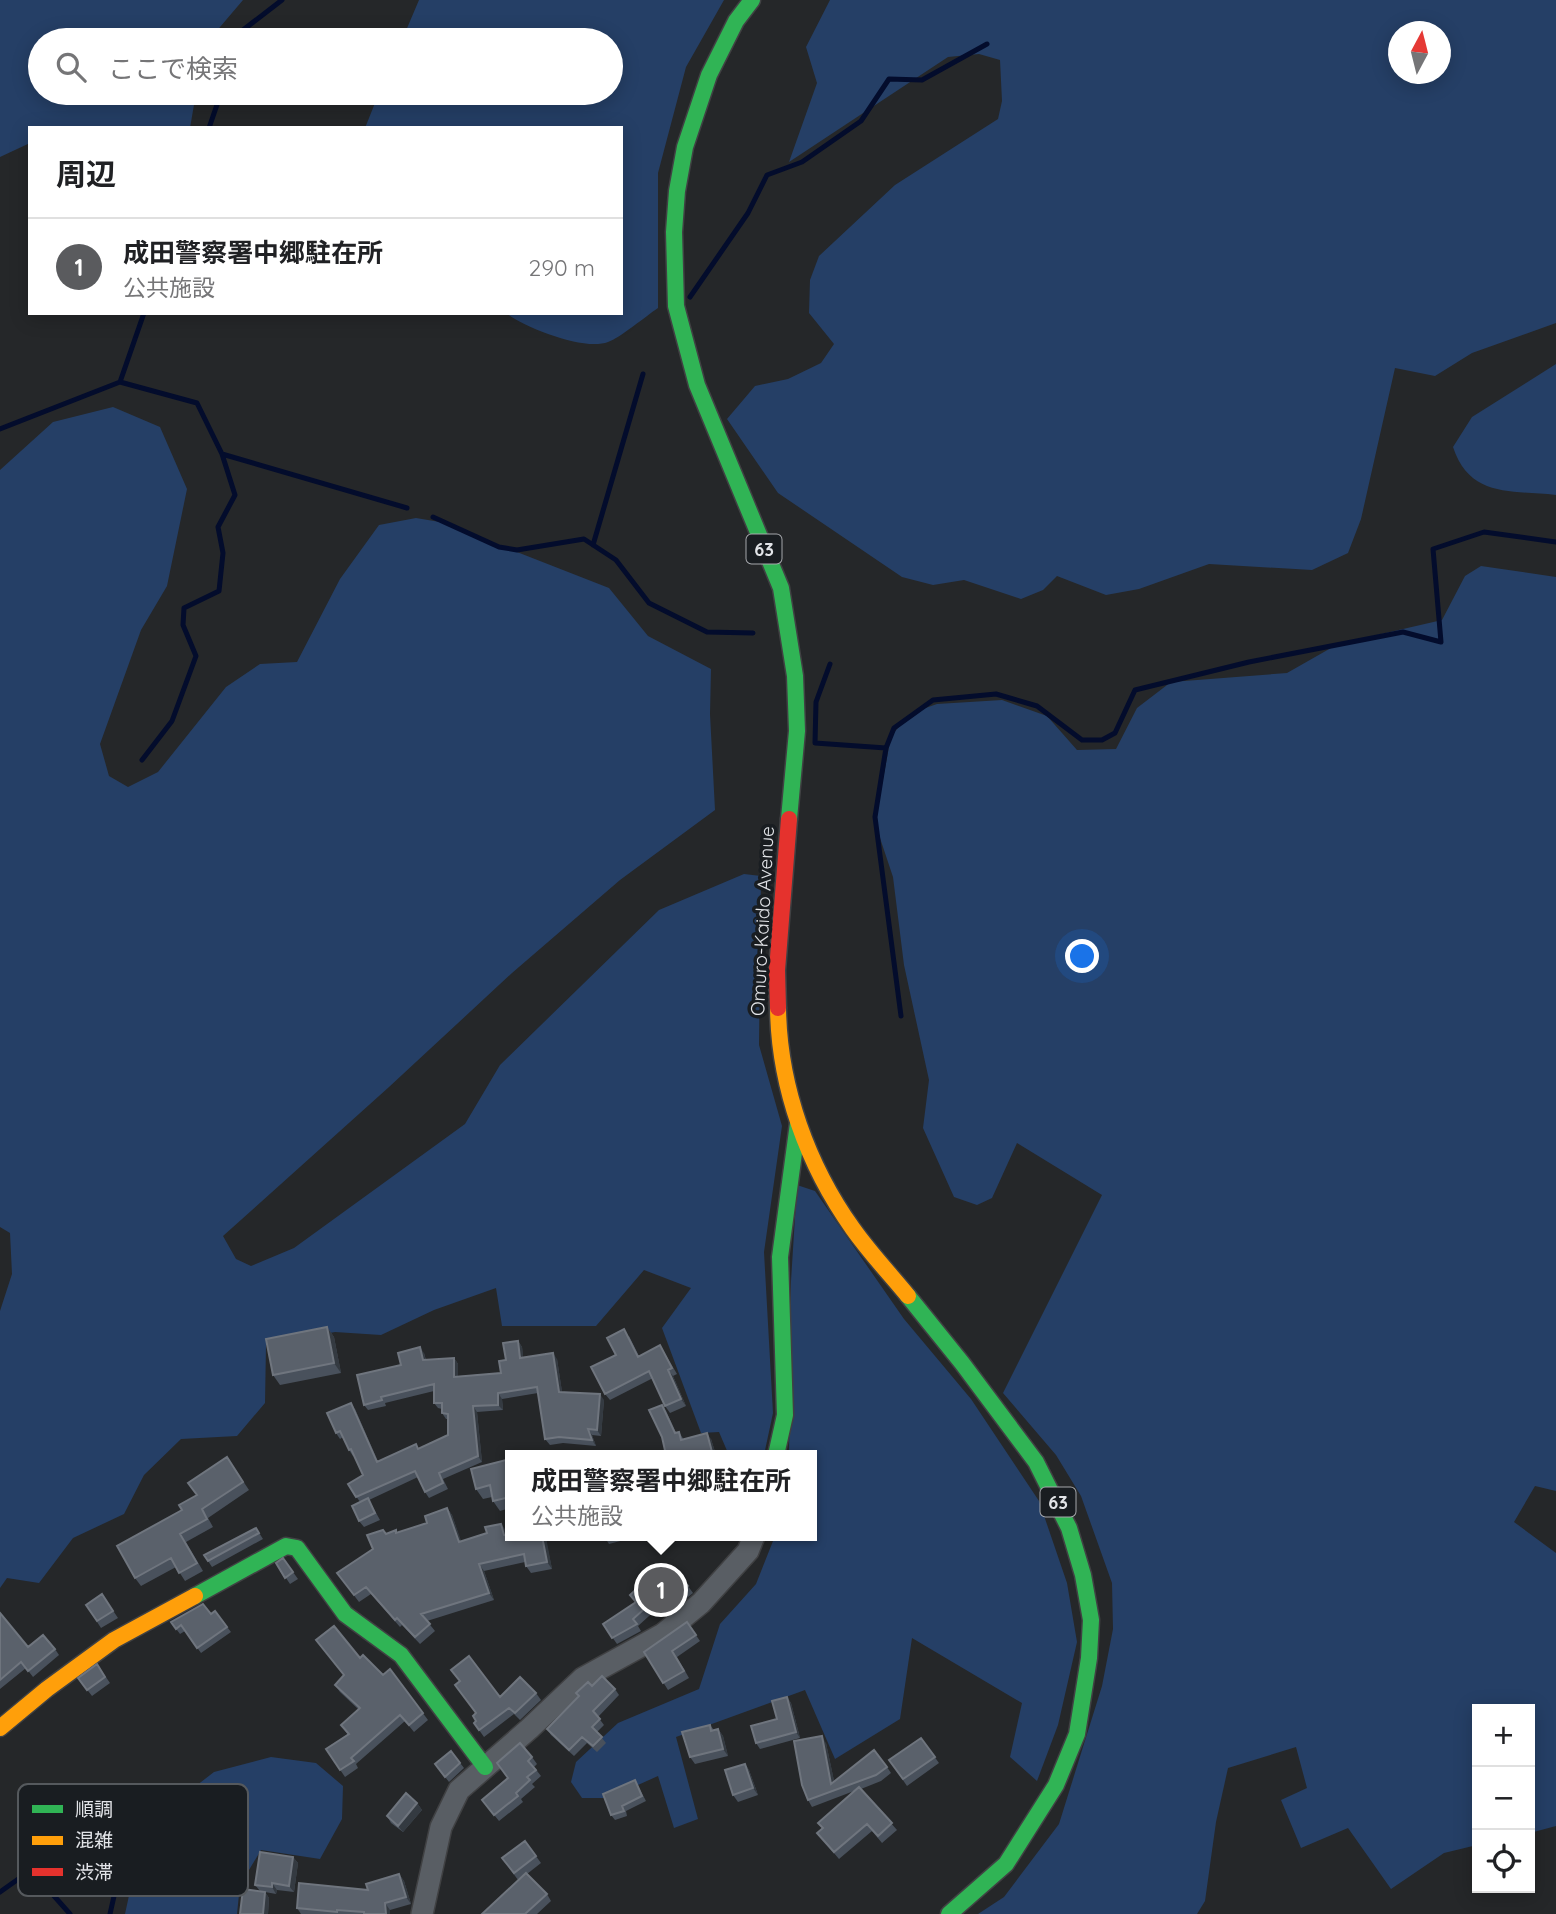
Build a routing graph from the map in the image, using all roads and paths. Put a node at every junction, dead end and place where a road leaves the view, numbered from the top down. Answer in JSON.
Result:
{"nodes":[{"id":1,"x":752,"y":0,"type":"edge"},
{"id":2,"x":798,"y":1123,"type":"junction"},
{"id":3,"x":777,"y":1450,"type":"edge"},
{"id":4,"x":752,"y":1541,"type":"edge"},
{"id":5,"x":0,"y":1728,"type":"edge"},
{"id":6,"x":485,"y":1766,"type":"junction"},
{"id":7,"x":422,"y":1914,"type":"edge"},
{"id":8,"x":949,"y":1914,"type":"edge"}],
"edges":[{"from":1,"to":2,"type":"main road","name":"Omuro-Kaido Avenue","number":"63"},
{"from":2,"to":3,"type":"main road"},
{"from":2,"to":8,"type":"main road","name":"Omuro-Kaido Avenue","number":"63"},
{"from":4,"to":6,"type":"street"},
{"from":5,"to":6,"type":"main road"},
{"from":6,"to":7,"type":"street"}]}
